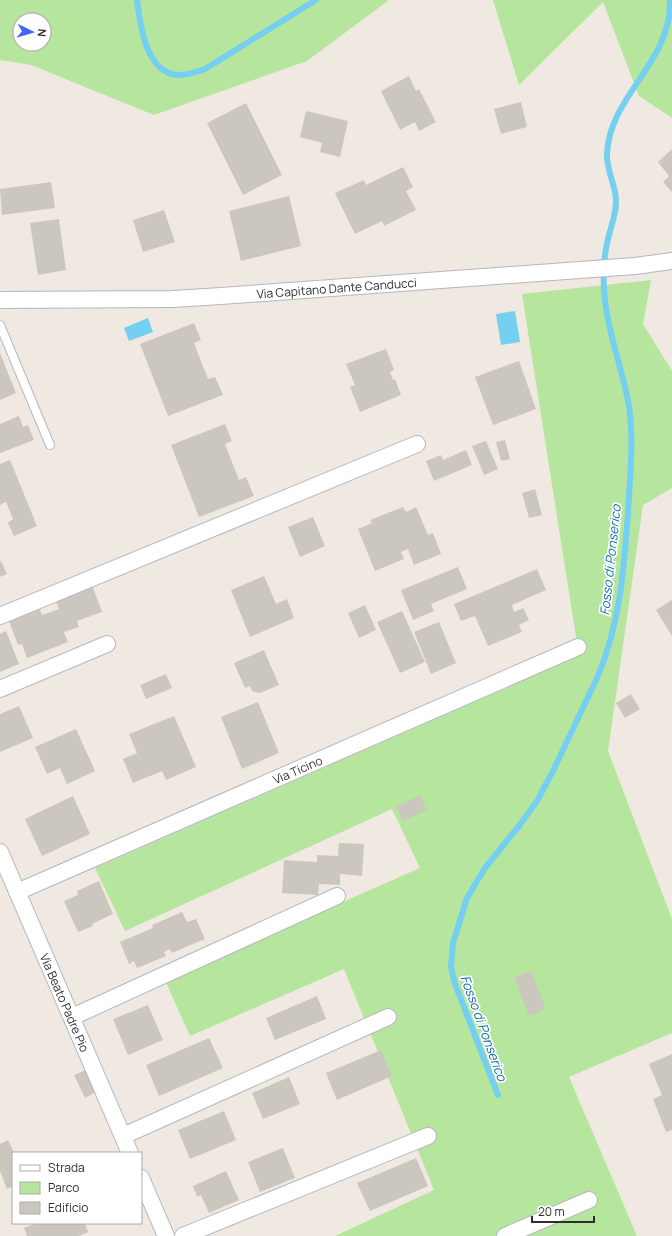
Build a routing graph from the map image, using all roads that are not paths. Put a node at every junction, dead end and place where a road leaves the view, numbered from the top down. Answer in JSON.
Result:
{"nodes":[{"id":1,"x":672,"y":261,"type":"edge"},
{"id":2,"x":0,"y":300,"type":"edge"},
{"id":3,"x":0,"y":325,"type":"edge"},
{"id":4,"x":50,"y":444,"type":"dead end"},
{"id":5,"x":417,"y":444,"type":"dead end"},
{"id":6,"x":0,"y":616,"type":"edge"},
{"id":7,"x":107,"y":644,"type":"dead end"},
{"id":8,"x":578,"y":647,"type":"dead end"},
{"id":9,"x":0,"y":689,"type":"edge"},
{"id":10,"x":0,"y":852,"type":"edge"},
{"id":11,"x":17,"y":892,"type":"junction"},
{"id":12,"x":337,"y":896,"type":"dead end"},
{"id":13,"x":72,"y":1017,"type":"junction"},
{"id":14,"x":388,"y":1017,"type":"dead end"},
{"id":15,"x":123,"y":1136,"type":"junction"},
{"id":16,"x":428,"y":1136,"type":"dead end"},
{"id":17,"x":130,"y":1152,"type":"edge"},
{"id":18,"x":142,"y":1180,"type":"edge"},
{"id":19,"x":589,"y":1200,"type":"dead end"},
{"id":20,"x":166,"y":1236,"type":"edge"},
{"id":21,"x":183,"y":1236,"type":"edge"},
{"id":22,"x":505,"y":1236,"type":"edge"}],
"edges":[{"from":1,"to":2,"type":"street","name":"Via Capitano Dante Canducci"},
{"from":3,"to":4,"type":"lane"},
{"from":5,"to":6,"type":"street"},
{"from":7,"to":9,"type":"street"},
{"from":8,"to":11,"type":"street","name":"Via Ticino"},
{"from":10,"to":11,"type":"street","name":"Via Beato Padre Pio"},
{"from":11,"to":13,"type":"street","name":"Via Beato Padre Pio"},
{"from":12,"to":13,"type":"street"},
{"from":13,"to":15,"type":"street","name":"Via Beato Padre Pio"},
{"from":14,"to":15,"type":"street"},
{"from":15,"to":17,"type":"street","name":"Via Beato Padre Pio"},
{"from":16,"to":21,"type":"street"},
{"from":18,"to":20,"type":"street"},
{"from":19,"to":22,"type":"street"}]}
